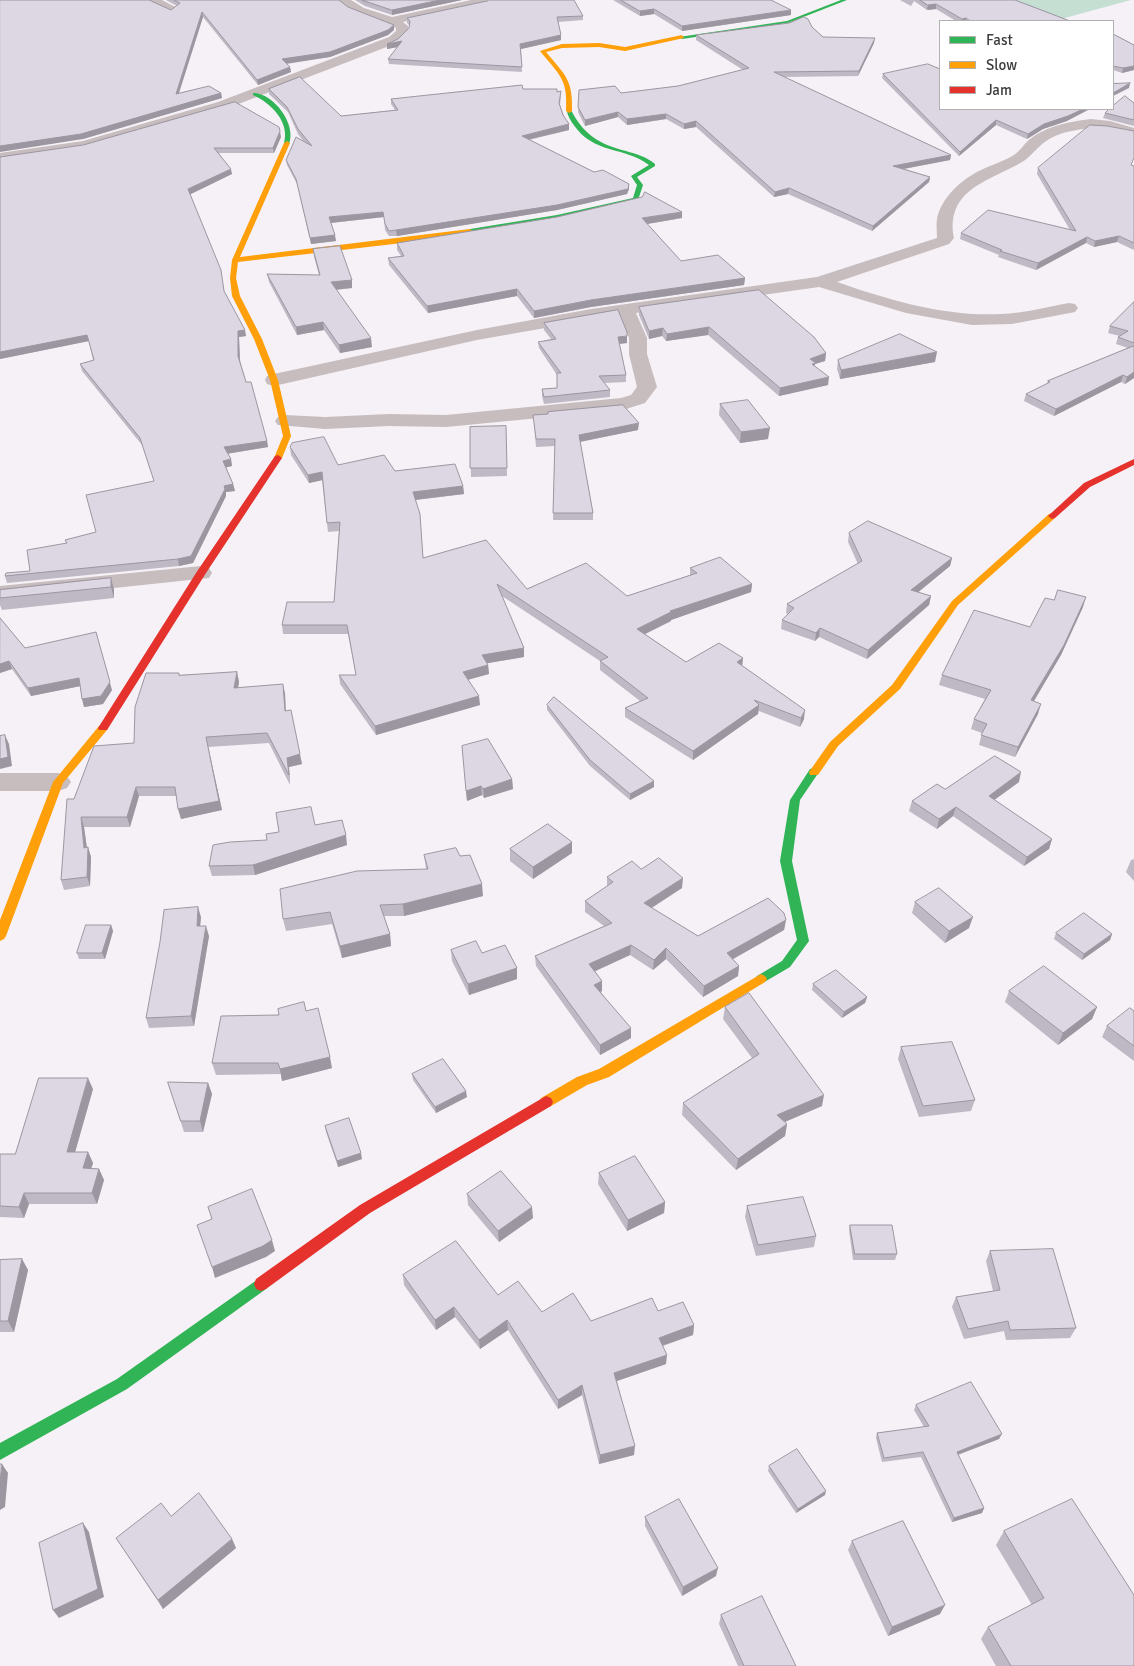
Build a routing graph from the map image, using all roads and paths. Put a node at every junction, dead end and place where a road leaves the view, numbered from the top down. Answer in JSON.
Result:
{"nodes":[{"id":1,"x":152,"y":0,"type":"edge"},
{"id":2,"x":343,"y":0,"type":"edge"},
{"id":3,"x":487,"y":0,"type":"edge"},
{"id":4,"x":845,"y":0,"type":"edge"},
{"id":5,"x":173,"y":9,"type":"edge"},
{"id":6,"x":391,"y":21,"type":"junction"},
{"id":7,"x":255,"y":94,"type":"junction"},
{"id":8,"x":1134,"y":132,"type":"edge"},
{"id":9,"x":0,"y":157,"type":"edge"},
{"id":10,"x":235,"y":260,"type":"junction"},
{"id":11,"x":820,"y":282,"type":"junction"},
{"id":12,"x":624,"y":308,"type":"junction"},
{"id":13,"x":1069,"y":308,"type":"dead end"},
{"id":14,"x":274,"y":380,"type":"junction"},
{"id":15,"x":285,"y":421,"type":"junction"},
{"id":16,"x":1134,"y":462,"type":"edge"},
{"id":17,"x":201,"y":573,"type":"junction"},
{"id":18,"x":0,"y":593,"type":"edge"},
{"id":19,"x":0,"y":782,"type":"edge"},
{"id":20,"x":58,"y":782,"type":"junction"},
{"id":21,"x":0,"y":936,"type":"edge"},
{"id":22,"x":0,"y":1452,"type":"edge"}],
"edges":[{"from":1,"to":5,"type":"street"},
{"from":2,"to":6,"type":"street"},
{"from":3,"to":6,"type":"street"},
{"from":4,"to":10,"type":"street"},
{"from":6,"to":7,"type":"street"},
{"from":7,"to":9,"type":"street"},
{"from":7,"to":10,"type":"street"},
{"from":8,"to":11,"type":"street"},
{"from":10,"to":14,"type":"street"},
{"from":11,"to":12,"type":"street"},
{"from":11,"to":13,"type":"street"},
{"from":12,"to":14,"type":"street"},
{"from":12,"to":15,"type":"street"},
{"from":14,"to":15,"type":"street"},
{"from":15,"to":17,"type":"street"},
{"from":16,"to":22,"type":"street"},
{"from":17,"to":18,"type":"street"},
{"from":17,"to":20,"type":"street"},
{"from":19,"to":20,"type":"street"},
{"from":20,"to":21,"type":"street"}]}
